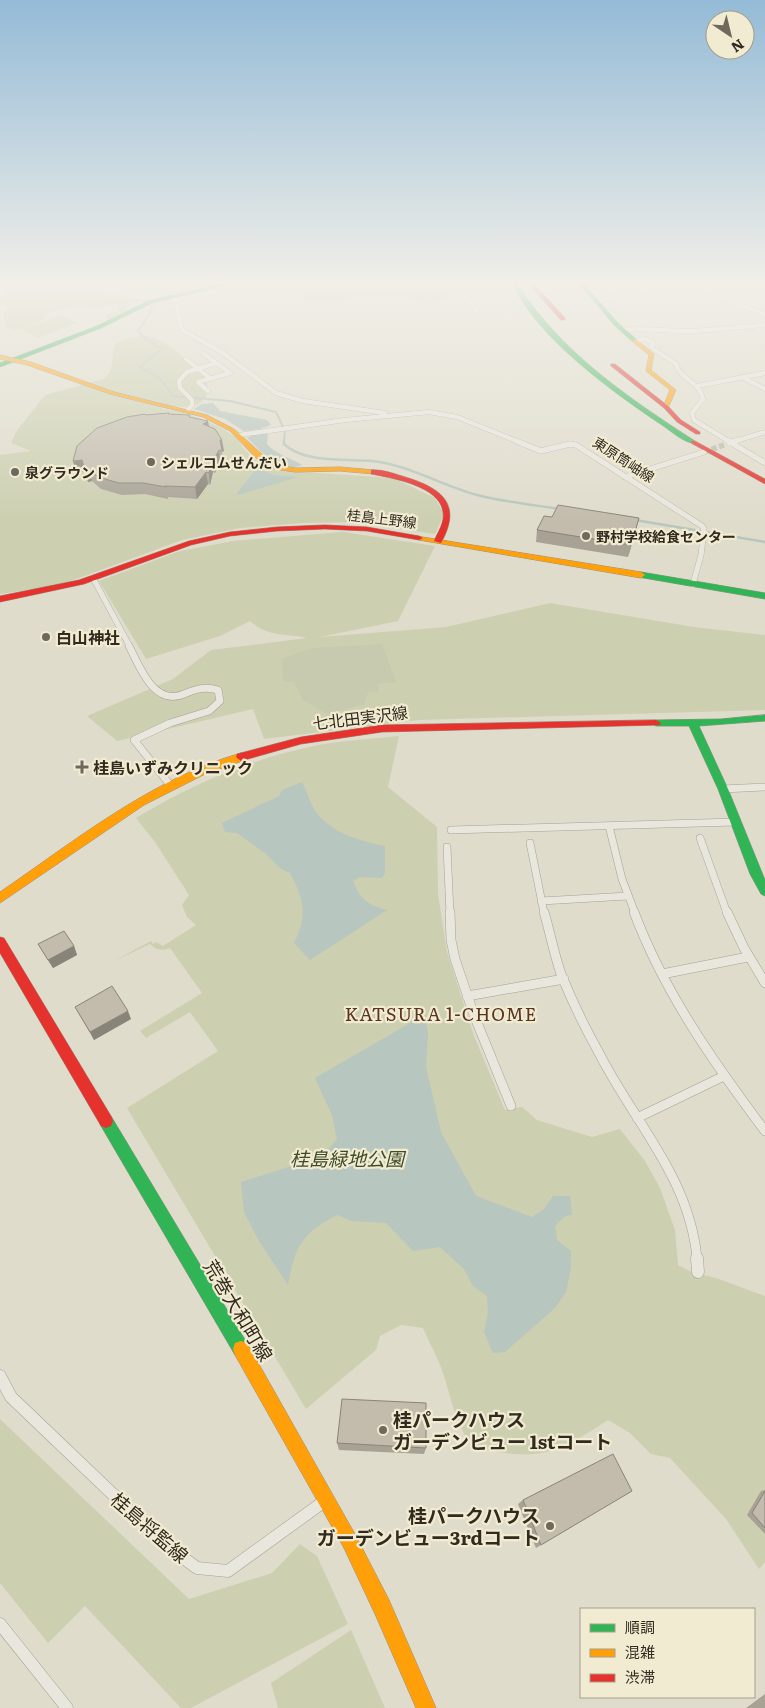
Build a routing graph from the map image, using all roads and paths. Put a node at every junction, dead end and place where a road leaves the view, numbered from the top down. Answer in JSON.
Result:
{"nodes":[{"id":1,"x":29,"y":364,"type":"edge"},
{"id":2,"x":192,"y":364,"type":"edge"},
{"id":3,"x":213,"y":364,"type":"edge"},
{"id":4,"x":217,"y":364,"type":"edge"},
{"id":5,"x":237,"y":364,"type":"edge"},
{"id":6,"x":588,"y":364,"type":"edge"},
{"id":7,"x":596,"y":364,"type":"edge"},
{"id":8,"x":644,"y":364,"type":"edge"},
{"id":9,"x":650,"y":364,"type":"edge"},
{"id":10,"x":676,"y":364,"type":"edge"},
{"id":11,"x":198,"y":368,"type":"junction"},
{"id":12,"x":765,"y":373,"type":"edge"},
{"id":13,"x":742,"y":377,"type":"junction"},
{"id":14,"x":211,"y":379,"type":"junction"},
{"id":15,"x":697,"y":386,"type":"junction"},
{"id":16,"x":765,"y":389,"type":"edge"},
{"id":17,"x":208,"y":392,"type":"dead end"},
{"id":18,"x":191,"y":403,"type":"junction"},
{"id":19,"x":666,"y":408,"type":"junction"},
{"id":20,"x":392,"y":414,"type":"junction"},
{"id":21,"x":765,"y":432,"type":"edge"},
{"id":22,"x":239,"y":435,"type":"junction"},
{"id":23,"x":730,"y":443,"type":"junction"},
{"id":24,"x":724,"y":445,"type":"tunnel mouth"},
{"id":25,"x":704,"y":452,"type":"tunnel mouth"},
{"id":26,"x":736,"y":460,"type":"junction"},
{"id":27,"x":765,"y":464,"type":"edge"},
{"id":28,"x":765,"y":476,"type":"edge"},
{"id":29,"x":626,"y":477,"type":"junction"},
{"id":30,"x":765,"y":482,"type":"edge"},
{"id":31,"x":438,"y":541,"type":"junction"},
{"id":32,"x":93,"y":578,"type":"junction"},
{"id":33,"x":694,"y":584,"type":"junction"},
{"id":34,"x":765,"y":596,"type":"edge"},
{"id":35,"x":0,"y":599,"type":"edge"},
{"id":36,"x":765,"y":718,"type":"edge"},
{"id":37,"x":693,"y":722,"type":"junction"},
{"id":38,"x":171,"y":786,"type":"junction"},
{"id":39,"x":765,"y":787,"type":"edge"},
{"id":40,"x":723,"y":789,"type":"junction"},
{"id":41,"x":735,"y":822,"type":"junction"},
{"id":42,"x":609,"y":826,"type":"junction"},
{"id":43,"x":451,"y":830,"type":"dead end"},
{"id":44,"x":700,"y":838,"type":"dead end"},
{"id":45,"x":530,"y":843,"type":"dead end"},
{"id":46,"x":447,"y":847,"type":"dead end"},
{"id":47,"x":765,"y":891,"type":"edge"},
{"id":48,"x":628,"y":896,"type":"junction"},
{"id":49,"x":0,"y":898,"type":"edge"},
{"id":50,"x":541,"y":901,"type":"junction"},
{"id":51,"x":0,"y":942,"type":"edge"},
{"id":52,"x":748,"y":957,"type":"junction"},
{"id":53,"x":662,"y":974,"type":"junction"},
{"id":54,"x":564,"y":979,"type":"junction"},
{"id":55,"x":765,"y":983,"type":"edge"},
{"id":56,"x":467,"y":996,"type":"junction"},
{"id":57,"x":724,"y":1076,"type":"junction"},
{"id":58,"x":511,"y":1106,"type":"dead end"},
{"id":59,"x":637,"y":1118,"type":"junction"},
{"id":60,"x":765,"y":1131,"type":"edge"},
{"id":61,"x":698,"y":1272,"type":"dead end"},
{"id":62,"x":0,"y":1376,"type":"edge"},
{"id":63,"x":326,"y":1500,"type":"junction"},
{"id":64,"x":0,"y":1625,"type":"edge"},
{"id":65,"x":67,"y":1708,"type":"edge"},
{"id":66,"x":426,"y":1708,"type":"edge"}],
"edges":[{"from":1,"to":18,"type":"main road"},
{"from":2,"to":11,"type":"street"},
{"from":3,"to":11,"type":"street"},
{"from":4,"to":14,"type":"street"},
{"from":5,"to":20,"type":"street"},
{"from":6,"to":30,"type":"main road"},
{"from":7,"to":26,"type":"main road"},
{"from":8,"to":19,"type":"main road"},
{"from":9,"to":19,"type":"main road"},
{"from":10,"to":15,"type":"street"},
{"from":11,"to":14,"type":"street"},
{"from":11,"to":18,"type":"street"},
{"from":12,"to":13,"type":"street"},
{"from":13,"to":15,"type":"street"},
{"from":13,"to":16,"type":"street"},
{"from":14,"to":17,"type":"street"},
{"from":15,"to":23,"type":"street"},
{"from":18,"to":22,"type":"main road"},
{"from":19,"to":26,"type":"main road"},
{"from":20,"to":22,"type":"street","name":"東原筒岫線"},
{"from":20,"to":29,"type":"street","name":"東原筒岫線"},
{"from":21,"to":23,"type":"street"},
{"from":22,"to":31,"type":"main road"},
{"from":23,"to":24,"type":"street"},
{"from":23,"to":27,"type":"street"},
{"from":25,"to":29,"type":"street"},
{"from":26,"to":28,"type":"main road"},
{"from":29,"to":33,"type":"street","name":"東原筒岫線"},
{"from":31,"to":32,"type":"main road","name":"桂島上野線"},
{"from":31,"to":33,"type":"main road","name":"桂島上野線"},
{"from":32,"to":35,"type":"main road","name":"桂島上野線"},
{"from":32,"to":38,"type":"street"},
{"from":33,"to":34,"type":"main road","name":"桂島上野線"},
{"from":36,"to":37,"type":"main road","name":"七北田実沢線"},
{"from":37,"to":38,"type":"main road","name":"七北田実沢線"},
{"from":37,"to":40,"type":"main road"},
{"from":38,"to":49,"type":"main road","name":"七北田実沢線"},
{"from":39,"to":40,"type":"street"},
{"from":40,"to":41,"type":"main road"},
{"from":41,"to":42,"type":"street"},
{"from":41,"to":47,"type":"main road"},
{"from":42,"to":43,"type":"street"},
{"from":42,"to":48,"type":"street"},
{"from":44,"to":52,"type":"street"},
{"from":45,"to":50,"type":"street"},
{"from":46,"to":56,"type":"street"},
{"from":48,"to":50,"type":"street"},
{"from":48,"to":53,"type":"street"},
{"from":50,"to":54,"type":"street"},
{"from":51,"to":63,"type":"main road","name":"荒巻大和町線"},
{"from":52,"to":53,"type":"street"},
{"from":52,"to":55,"type":"street"},
{"from":53,"to":57,"type":"street"},
{"from":54,"to":56,"type":"street"},
{"from":54,"to":59,"type":"street"},
{"from":56,"to":58,"type":"street"},
{"from":57,"to":59,"type":"street"},
{"from":57,"to":60,"type":"street"},
{"from":59,"to":61,"type":"street"},
{"from":62,"to":63,"type":"street","name":"桂島将監線"},
{"from":63,"to":66,"type":"main road","name":"荒巻大和町線"},
{"from":64,"to":65,"type":"street"}]}
